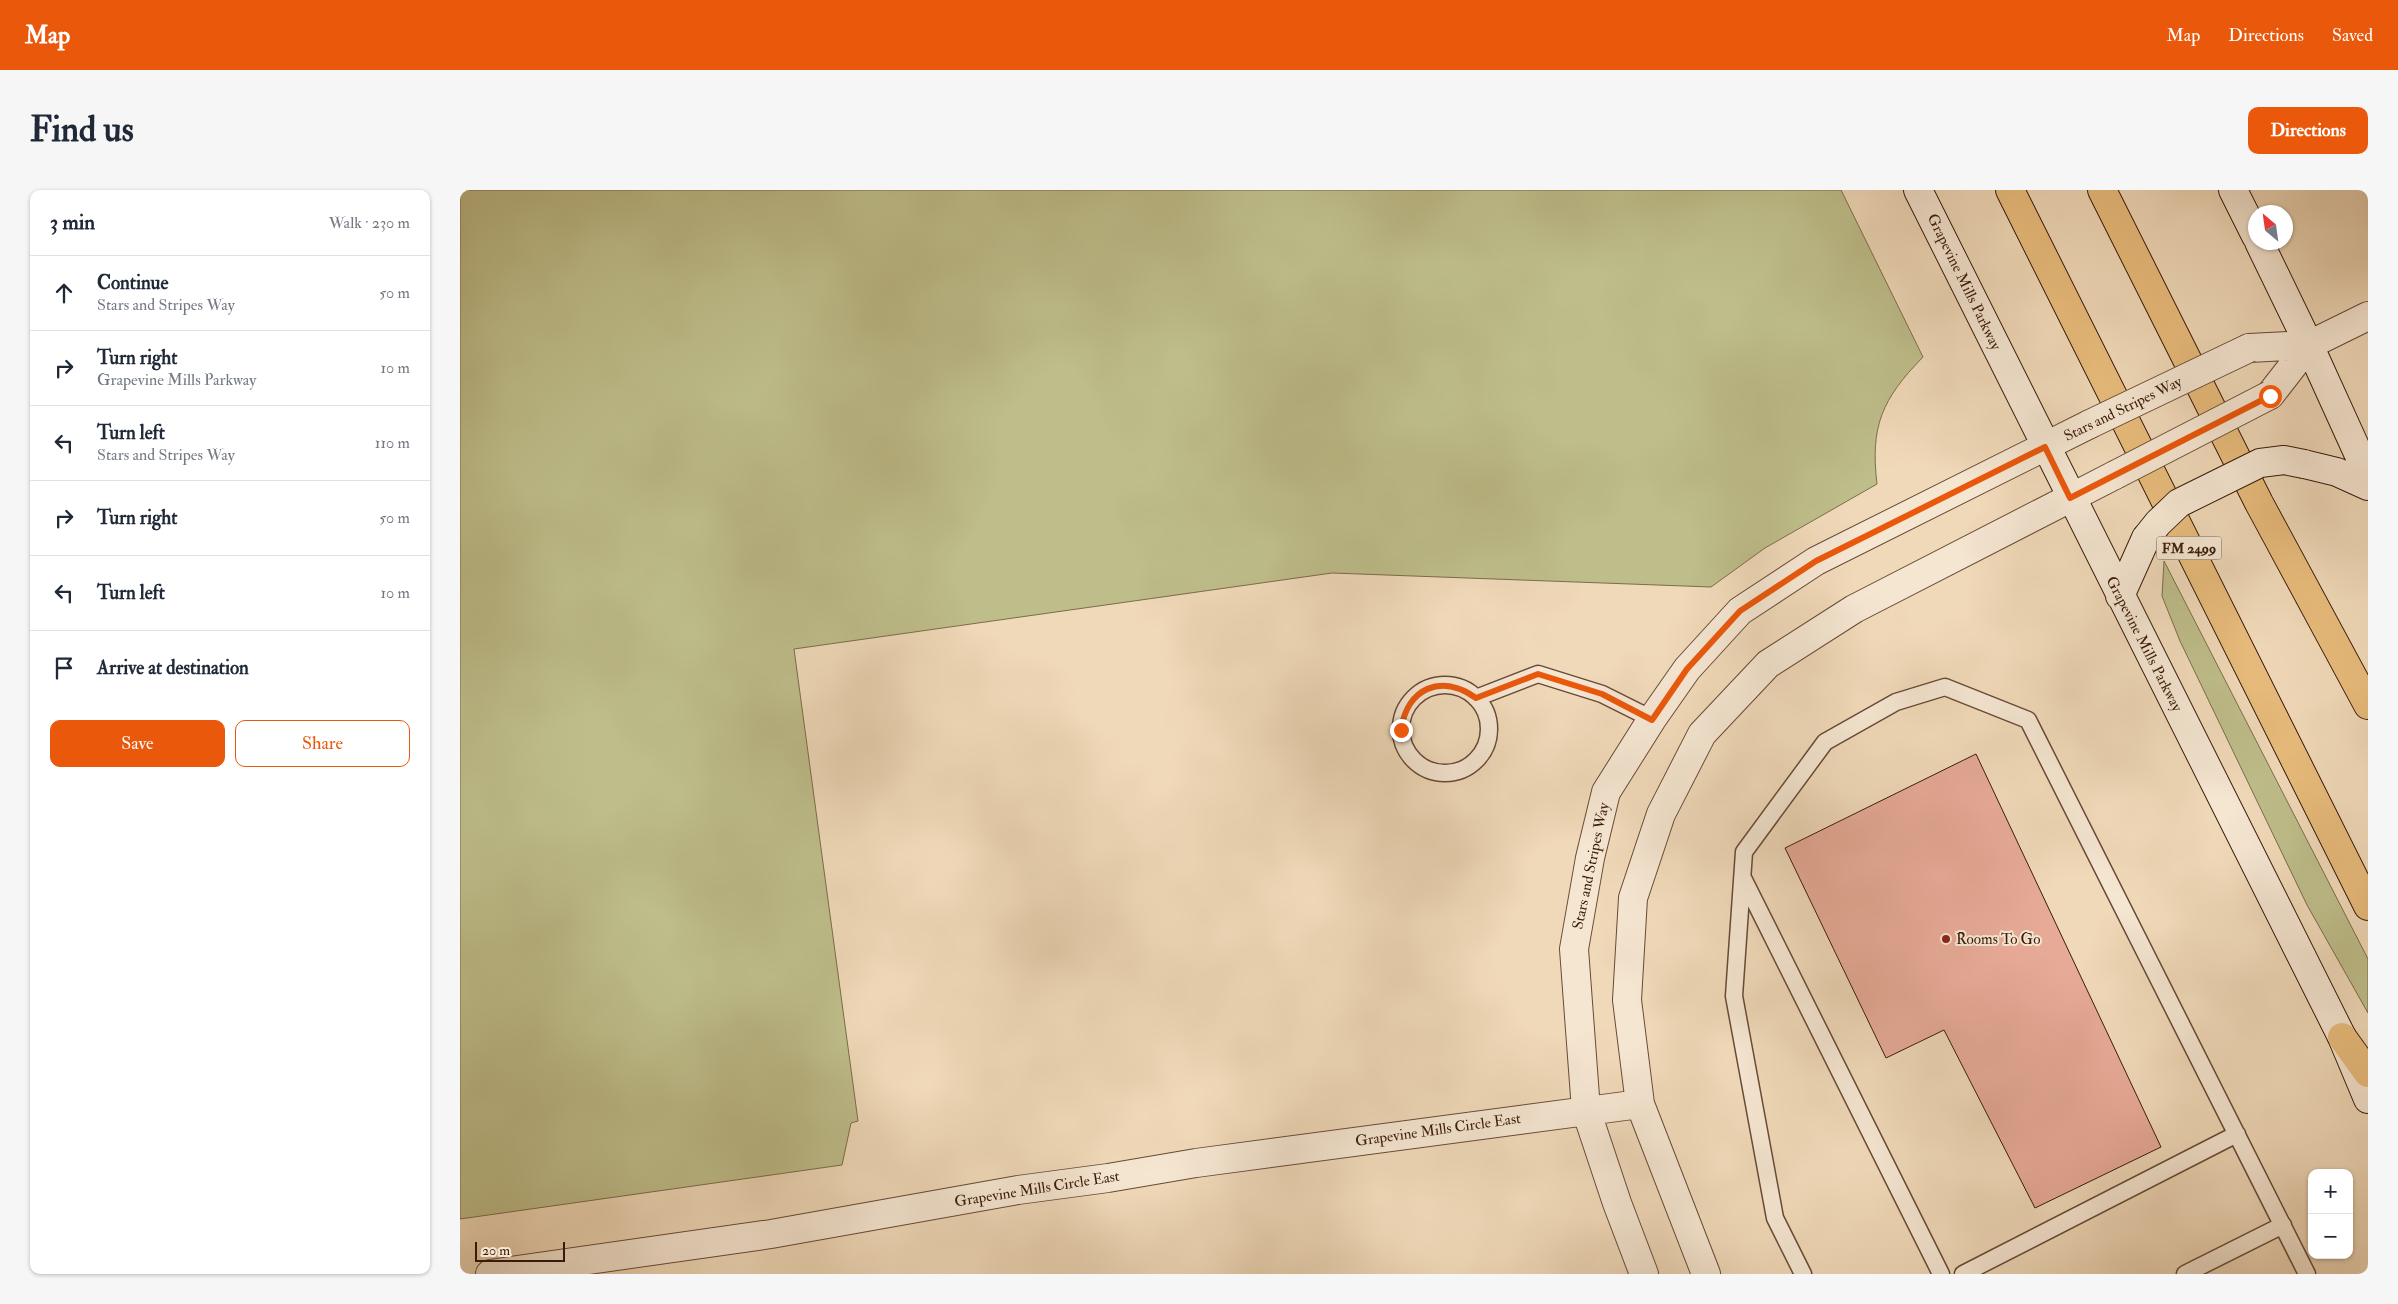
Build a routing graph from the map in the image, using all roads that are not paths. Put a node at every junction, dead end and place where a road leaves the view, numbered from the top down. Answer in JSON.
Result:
{"nodes":[{"id":1,"x":1918,"y":190,"type":"edge"},
{"id":2,"x":2010,"y":190,"type":"edge"},
{"id":3,"x":2102,"y":190,"type":"edge"},
{"id":4,"x":2233,"y":190,"type":"edge"},
{"id":5,"x":2248,"y":220,"type":"edge"},
{"id":6,"x":2262,"y":250,"type":"edge"},
{"id":7,"x":2368,"y":316,"type":"edge"},
{"id":8,"x":2309,"y":345,"type":"junction"},
{"id":9,"x":2045,"y":447,"type":"junction"},
{"id":10,"x":2368,"y":474,"type":"edge"},
{"id":11,"x":2368,"y":486,"type":"edge"},
{"id":12,"x":2070,"y":498,"type":"junction"},
{"id":13,"x":2120,"y":596,"type":"junction"},
{"id":14,"x":1476,"y":698,"type":"junction"},
{"id":15,"x":2368,"y":705,"type":"edge"},
{"id":16,"x":1652,"y":720,"type":"junction"},
{"id":17,"x":1742,"y":877,"type":"junction"},
{"id":18,"x":2368,"y":906,"type":"edge"},
{"id":19,"x":2342,"y":1037,"type":"junction"},
{"id":20,"x":2368,"y":1073,"type":"edge"},
{"id":21,"x":2368,"y":1099,"type":"edge"},
{"id":22,"x":1640,"y":1104,"type":"junction"},
{"id":23,"x":1586,"y":1110,"type":"junction"},
{"id":24,"x":2237,"y":1134,"type":"junction"},
{"id":25,"x":2283,"y":1225,"type":"junction"},
{"id":26,"x":490,"y":1274,"type":"edge"},
{"id":27,"x":1644,"y":1274,"type":"edge"},
{"id":28,"x":1706,"y":1274,"type":"edge"},
{"id":29,"x":1803,"y":1274,"type":"edge"},
{"id":30,"x":1941,"y":1274,"type":"edge"},
{"id":31,"x":1963,"y":1274,"type":"edge"},
{"id":32,"x":2185,"y":1274,"type":"edge"},
{"id":33,"x":2307,"y":1274,"type":"edge"}],
"edges":[{"from":1,"to":9,"type":"street","name":"Grapevine Mills Parkway"},
{"from":2,"to":18,"type":"highway","number":"FM 2499"},
{"from":3,"to":15,"type":"highway"},
{"from":4,"to":5,"type":"street"},
{"from":6,"to":8,"type":"street"},
{"from":7,"to":8,"type":"street","name":"Stars and Stripes Way"},
{"from":8,"to":9,"type":"street","name":"Stars and Stripes Way","bridge":true},
{"from":8,"to":10,"type":"street"},
{"from":8,"to":12,"type":"street","name":"Stars and Stripes Way","bridge":true},
{"from":9,"to":12,"type":"street","name":"Grapevine Mills Parkway"},
{"from":9,"to":16,"type":"street","name":"Stars and Stripes Way"},
{"from":11,"to":13,"type":"street","bridge":true},
{"from":12,"to":13,"type":"street","name":"Grapevine Mills Parkway"},
{"from":12,"to":22,"type":"street","name":"Stars and Stripes Way"},
{"from":13,"to":19,"type":"street","name":"Grapevine Mills Parkway"},
{"from":14,"to":14,"type":"lane"},
{"from":14,"to":16,"type":"lane"},
{"from":16,"to":23,"type":"street","name":"Stars and Stripes Way"},
{"from":17,"to":24,"type":"lane"},
{"from":17,"to":29,"type":"lane"},
{"from":17,"to":30,"type":"lane"},
{"from":19,"to":20,"type":"highway"},
{"from":19,"to":21,"type":"street","name":"Grapevine Mills Parkway"},
{"from":22,"to":23,"type":"street","name":"Grapevine Mills Circle East"},
{"from":22,"to":28,"type":"street"},
{"from":23,"to":26,"type":"street","name":"Grapevine Mills Circle East"},
{"from":23,"to":27,"type":"street"},
{"from":24,"to":25,"type":"lane"},
{"from":24,"to":31,"type":"lane"},
{"from":25,"to":32,"type":"lane"},
{"from":25,"to":33,"type":"lane"}]}
